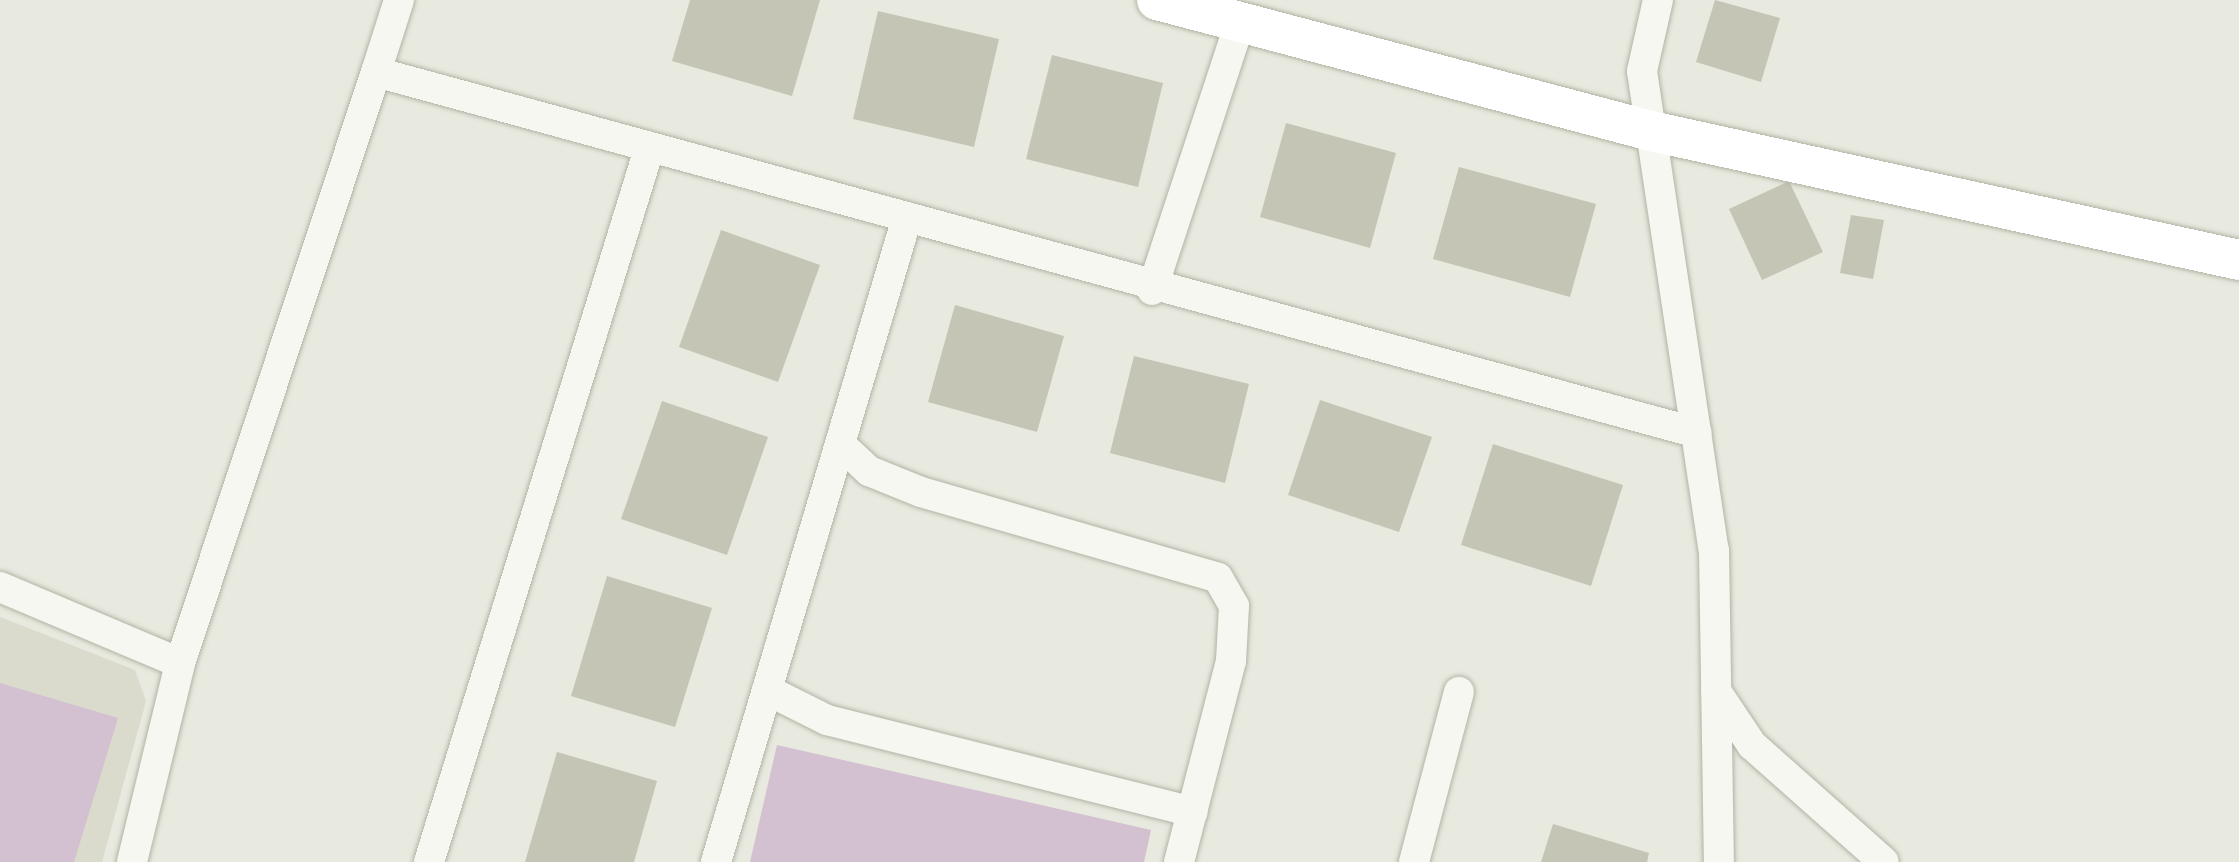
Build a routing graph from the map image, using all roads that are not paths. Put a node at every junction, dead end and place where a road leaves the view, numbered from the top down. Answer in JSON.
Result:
{"nodes":[{"id":1,"x":399,"y":0,"type":"edge"},
{"id":2,"x":1157,"y":0,"type":"edge"},
{"id":3,"x":1658,"y":0,"type":"edge"},
{"id":4,"x":1240,"y":22,"type":"junction"},
{"id":5,"x":376,"y":72,"type":"junction"},
{"id":6,"x":1651,"y":131,"type":"junction"},
{"id":7,"x":649,"y":149,"type":"junction"},
{"id":8,"x":906,"y":221,"type":"junction"},
{"id":9,"x":2239,"y":260,"type":"edge"},
{"id":10,"x":1152,"y":290,"type":"junction"},
{"id":11,"x":1697,"y":433,"type":"junction"},
{"id":12,"x":840,"y":444,"type":"junction"},
{"id":13,"x":0,"y":587,"type":"edge"},
{"id":14,"x":180,"y":663,"type":"junction"},
{"id":15,"x":767,"y":690,"type":"junction"},
{"id":16,"x":1716,"y":691,"type":"junction"},
{"id":17,"x":1459,"y":692,"type":"dead end"},
{"id":18,"x":1193,"y":812,"type":"junction"},
{"id":19,"x":132,"y":862,"type":"edge"},
{"id":20,"x":428,"y":862,"type":"edge"},
{"id":21,"x":716,"y":862,"type":"edge"},
{"id":22,"x":1178,"y":862,"type":"edge"},
{"id":23,"x":1414,"y":862,"type":"edge"},
{"id":24,"x":1718,"y":862,"type":"edge"},
{"id":25,"x":1884,"y":862,"type":"edge"}],
"edges":[{"from":1,"to":5,"type":"street"},
{"from":2,"to":4,"type":"street"},
{"from":3,"to":6,"type":"street"},
{"from":4,"to":6,"type":"street"},
{"from":4,"to":10,"type":"street"},
{"from":5,"to":7,"type":"street"},
{"from":5,"to":14,"type":"street"},
{"from":6,"to":9,"type":"street"},
{"from":6,"to":11,"type":"street"},
{"from":7,"to":8,"type":"street"},
{"from":7,"to":20,"type":"street"},
{"from":8,"to":10,"type":"street"},
{"from":8,"to":12,"type":"street"},
{"from":10,"to":11,"type":"street"},
{"from":11,"to":16,"type":"street"},
{"from":12,"to":15,"type":"street"},
{"from":12,"to":18,"type":"street"},
{"from":13,"to":14,"type":"street"},
{"from":14,"to":19,"type":"street"},
{"from":15,"to":18,"type":"street"},
{"from":15,"to":21,"type":"street"},
{"from":16,"to":24,"type":"street"},
{"from":16,"to":25,"type":"street"},
{"from":17,"to":23,"type":"street"},
{"from":18,"to":22,"type":"street"}]}
